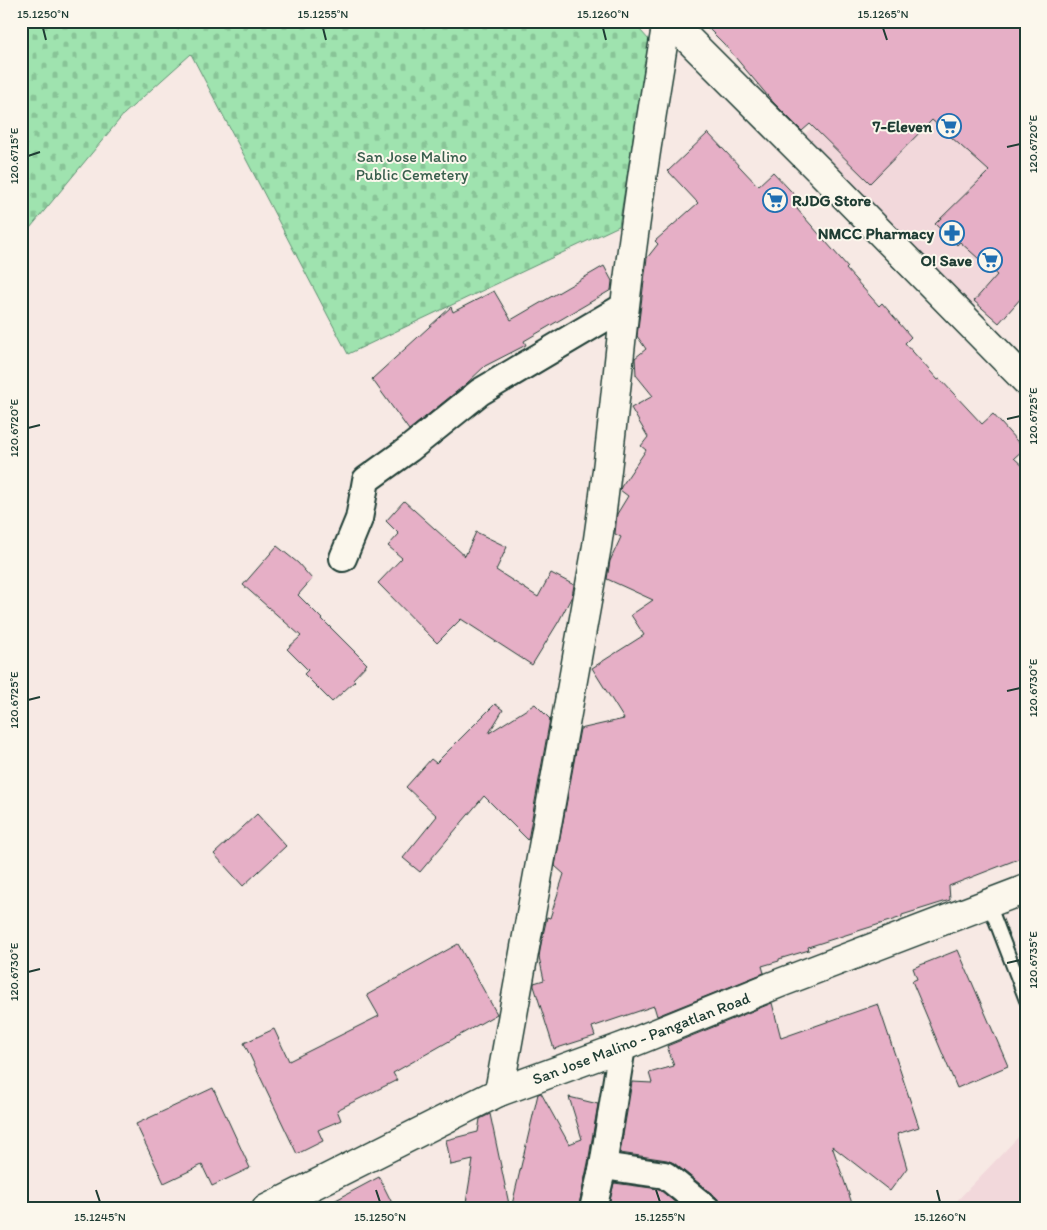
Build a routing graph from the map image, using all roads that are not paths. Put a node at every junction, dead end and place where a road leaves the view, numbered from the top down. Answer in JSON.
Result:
{"nodes":[{"id":1,"x":668,"y":21,"type":"edge"},
{"id":2,"x":625,"y":306,"type":"junction"},
{"id":3,"x":1026,"y":381,"type":"edge"},
{"id":4,"x":343,"y":558,"type":"dead end"},
{"id":5,"x":1026,"y":889,"type":"edge"},
{"id":6,"x":989,"y":904,"type":"junction"},
{"id":7,"x":1026,"y":1000,"type":"edge"},
{"id":8,"x":622,"y":1047,"type":"junction"},
{"id":9,"x":499,"y":1092,"type":"junction"},
{"id":10,"x":603,"y":1166,"type":"junction"},
{"id":11,"x":266,"y":1209,"type":"edge"},
{"id":12,"x":594,"y":1209,"type":"edge"},
{"id":13,"x":707,"y":1209,"type":"edge"}],
"edges":[{"from":1,"to":2,"type":"street"},
{"from":1,"to":3,"type":"street"},
{"from":2,"to":4,"type":"street"},
{"from":2,"to":9,"type":"street"},
{"from":5,"to":6,"type":"street","name":"San Jose Malino - Pangatlan Road"},
{"from":6,"to":7,"type":"lane"},
{"from":6,"to":8,"type":"street","name":"San Jose Malino - Pangatlan Road"},
{"from":8,"to":9,"type":"street","name":"San Jose Malino - Pangatlan Road"},
{"from":8,"to":10,"type":"street"},
{"from":9,"to":11,"type":"street","name":"San Jose Malino - Pangatlan Road"},
{"from":10,"to":12,"type":"street"},
{"from":10,"to":13,"type":"street"}]}
